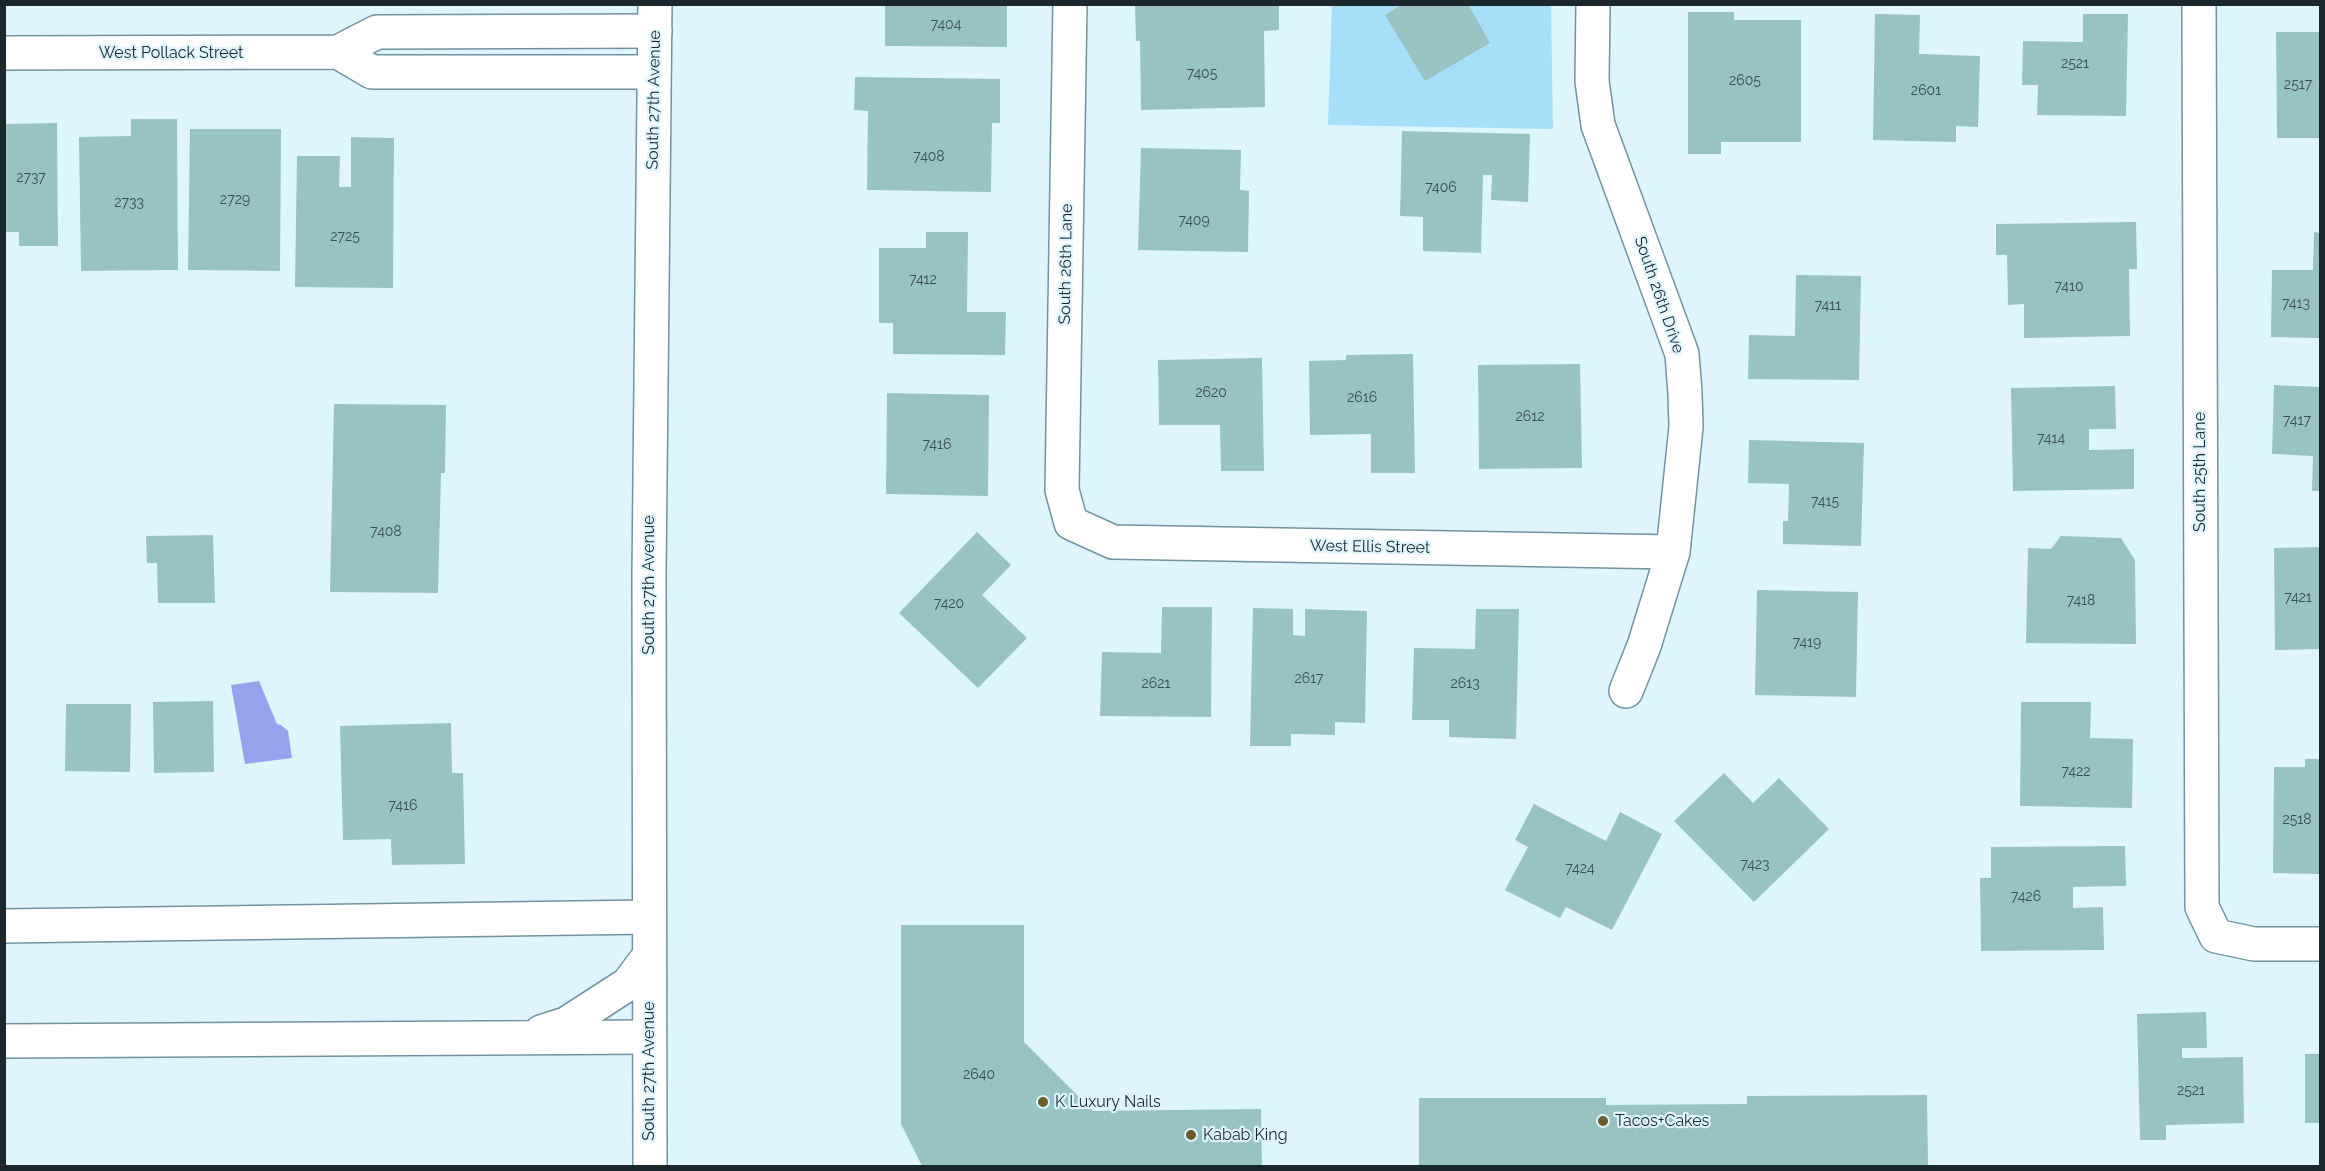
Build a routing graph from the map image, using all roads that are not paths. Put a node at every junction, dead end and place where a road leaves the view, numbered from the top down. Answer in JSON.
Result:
{"nodes":[{"id":1,"x":1070,"y":4,"type":"edge"},
{"id":2,"x":1593,"y":4,"type":"edge"},
{"id":3,"x":2199,"y":4,"type":"edge"},
{"id":4,"x":655,"y":18,"type":"edge"},
{"id":5,"x":456,"y":32,"type":"junction"},
{"id":6,"x":338,"y":52,"type":"junction"},
{"id":7,"x":4,"y":53,"type":"edge"},
{"id":8,"x":456,"y":72,"type":"junction"},
{"id":9,"x":654,"y":72,"type":"junction"},
{"id":10,"x":1071,"y":523,"type":"joint"},
{"id":11,"x":1673,"y":552,"type":"junction"},
{"id":12,"x":1626,"y":691,"type":"dead end"},
{"id":13,"x":649,"y":917,"type":"junction"},
{"id":14,"x":4,"y":926,"type":"edge"},
{"id":15,"x":2320,"y":944,"type":"edge"},
{"id":16,"x":649,"y":956,"type":"junction"},
{"id":17,"x":649,"y":1037,"type":"junction"},
{"id":18,"x":522,"y":1038,"type":"junction"},
{"id":19,"x":4,"y":1041,"type":"edge"},
{"id":20,"x":650,"y":1167,"type":"edge"}],
"edges":[{"from":1,"to":10,"type":"street","name":"South 26th Lane"},
{"from":2,"to":11,"type":"street","name":"South 26th Drive"},
{"from":3,"to":15,"type":"street","name":"South 25th Lane"},
{"from":4,"to":5,"type":"street","name":"West Pollack Street"},
{"from":4,"to":9,"type":"street","name":"South 27th Avenue"},
{"from":5,"to":6,"type":"street","name":"West Pollack Street"},
{"from":5,"to":8,"type":"street"},
{"from":6,"to":7,"type":"street","name":"West Pollack Street"},
{"from":6,"to":8,"type":"street"},
{"from":8,"to":9,"type":"street"},
{"from":9,"to":13,"type":"street","name":"South 27th Avenue"},
{"from":10,"to":11,"type":"street","name":"West Ellis Street"},
{"from":11,"to":12,"type":"street","name":"South 26th Drive"},
{"from":13,"to":14,"type":"street"},
{"from":13,"to":16,"type":"street","name":"South 27th Avenue"},
{"from":16,"to":17,"type":"street","name":"South 27th Avenue"},
{"from":16,"to":18,"type":"street"},
{"from":17,"to":18,"type":"street"},
{"from":17,"to":20,"type":"street","name":"South 27th Avenue"},
{"from":18,"to":19,"type":"street"}]}
